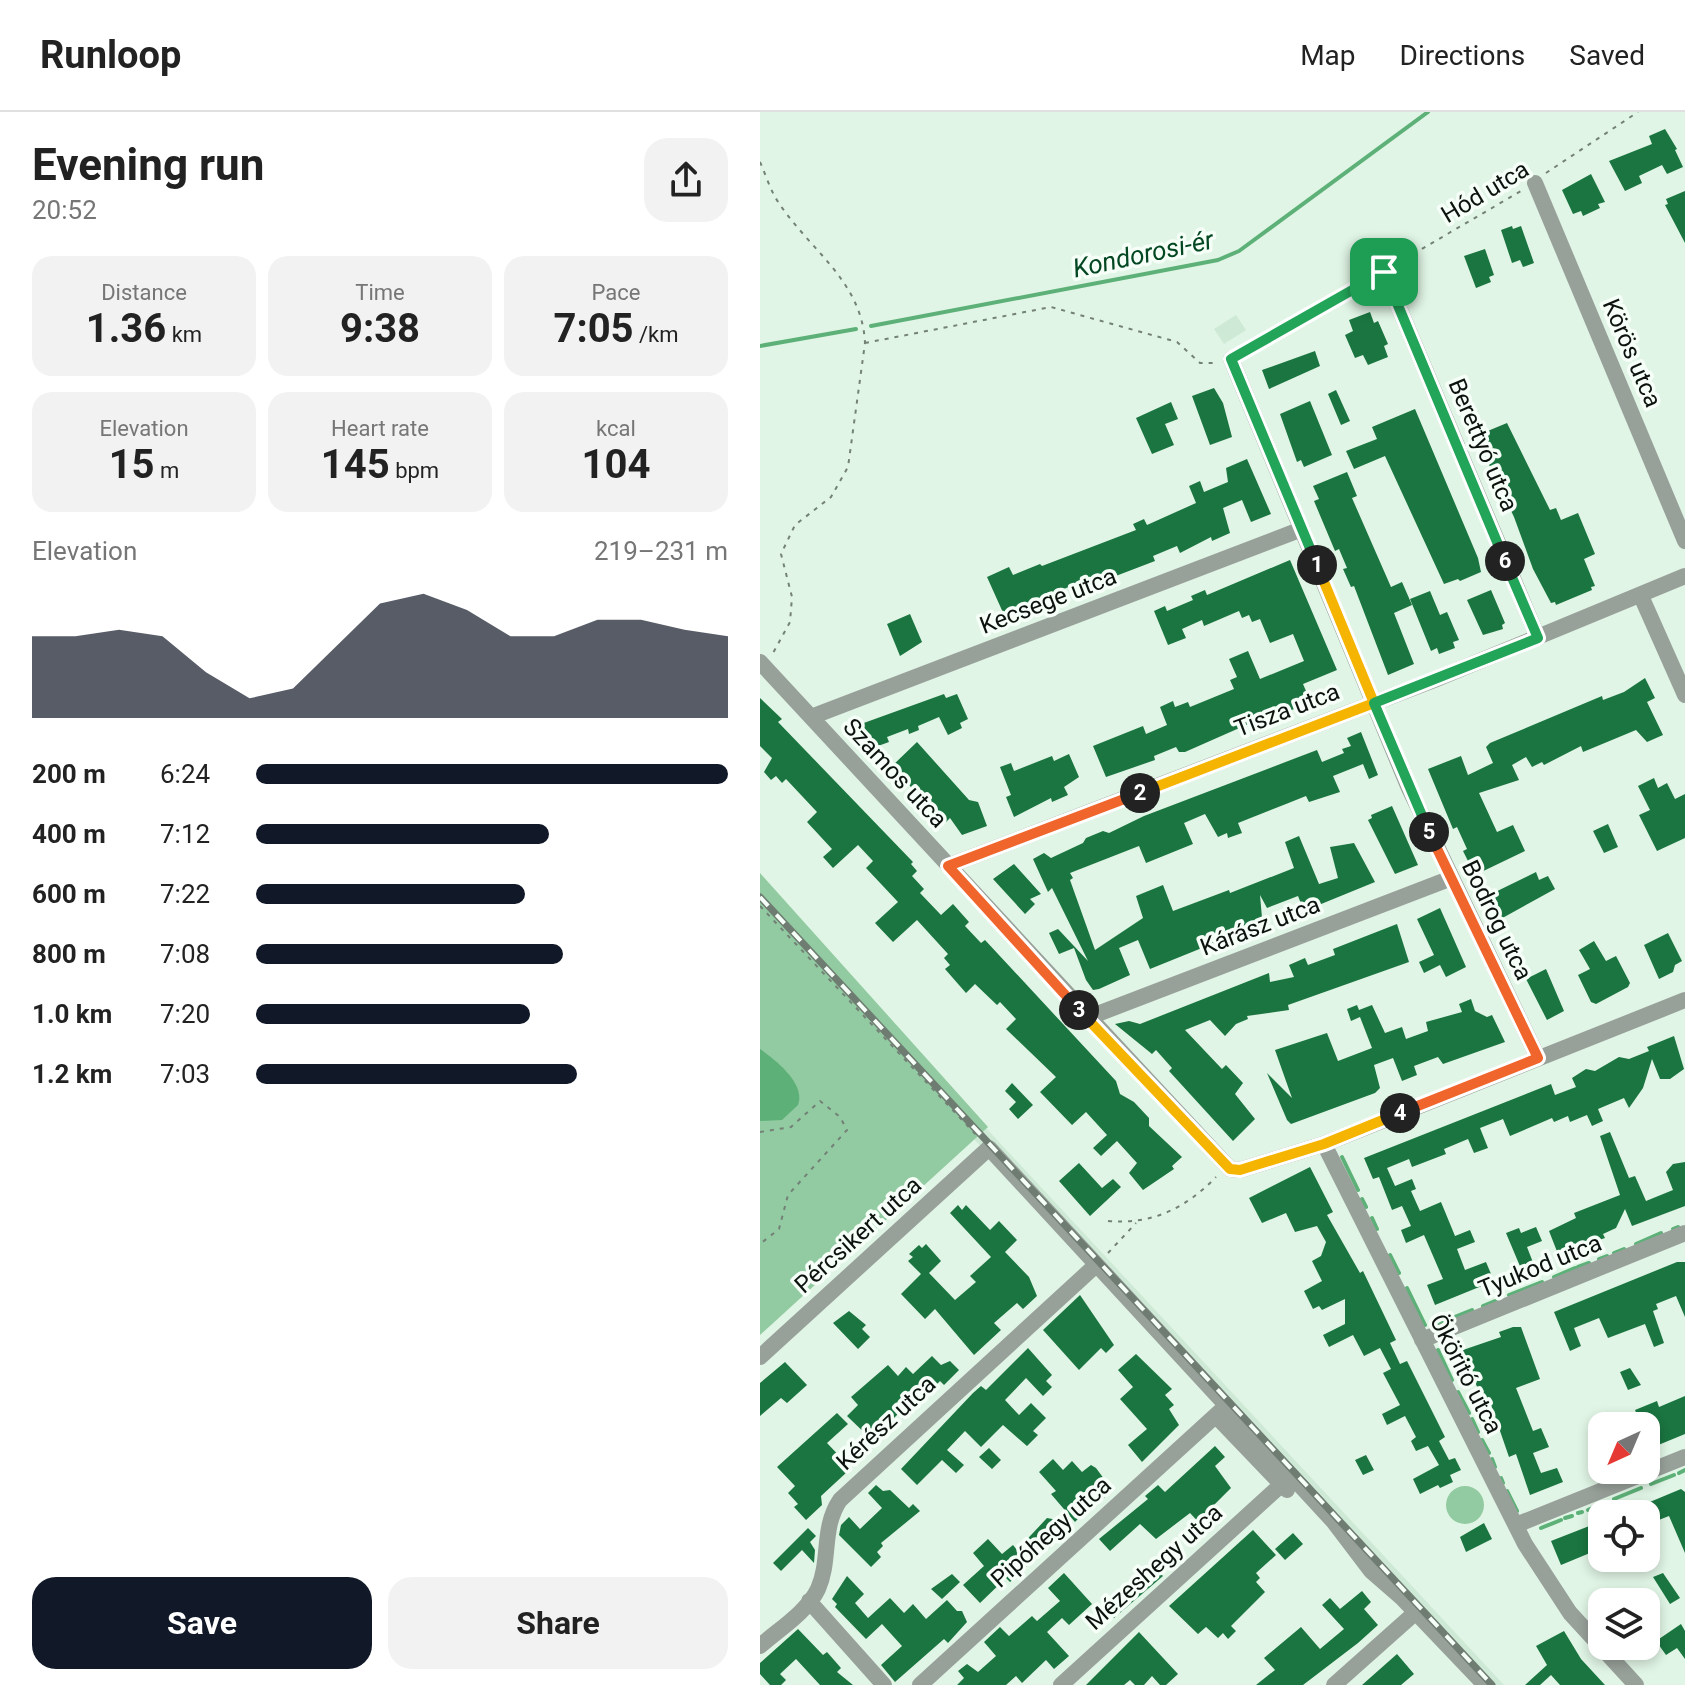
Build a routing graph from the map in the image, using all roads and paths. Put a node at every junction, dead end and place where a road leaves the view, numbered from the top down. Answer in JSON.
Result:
{"nodes":[{"id":1,"x":1638,"y":112,"type":"edge"},
{"id":2,"x":760,"y":162,"type":"edge"},
{"id":3,"x":1535,"y":183,"type":"junction"},
{"id":4,"x":1384,"y":272,"type":"junction"},
{"id":5,"x":865,"y":343,"type":"junction"},
{"id":6,"x":1225,"y":361,"type":"junction"},
{"id":7,"x":1302,"y":529,"type":"junction"},
{"id":8,"x":1685,"y":541,"type":"edge"},
{"id":9,"x":1685,"y":576,"type":"edge"},
{"id":10,"x":1641,"y":596,"type":"junction"},
{"id":11,"x":1538,"y":638,"type":"junction"},
{"id":12,"x":767,"y":662,"type":"edge"},
{"id":13,"x":1685,"y":695,"type":"edge"},
{"id":14,"x":1374,"y":703,"type":"junction"},
{"id":15,"x":811,"y":717,"type":"junction"},
{"id":16,"x":948,"y":866,"type":"junction"},
{"id":17,"x":1449,"y":879,"type":"junction"},
{"id":18,"x":760,"y":906,"type":"edge"},
{"id":19,"x":1685,"y":1000,"type":"edge"},
{"id":20,"x":1087,"y":1018,"type":"junction"},
{"id":21,"x":1538,"y":1058,"type":"junction"},
{"id":22,"x":760,"y":1132,"type":"edge"},
{"id":23,"x":1324,"y":1144,"type":"junction"},
{"id":24,"x":989,"y":1148,"type":"junction"},
{"id":25,"x":1223,"y":1166,"type":"junction"},
{"id":26,"x":1108,"y":1221,"type":"dead end"},
{"id":27,"x":1136,"y":1222,"type":"junction"},
{"id":28,"x":1685,"y":1233,"type":"edge"},
{"id":29,"x":760,"y":1244,"type":"edge"},
{"id":30,"x":1096,"y":1265,"type":"junction"},
{"id":31,"x":1422,"y":1340,"type":"junction"},
{"id":32,"x":760,"y":1357,"type":"edge"},
{"id":33,"x":1220,"y":1411,"type":"junction"},
{"id":34,"x":1685,"y":1457,"type":"edge"},
{"id":35,"x":1281,"y":1485,"type":"junction"},
{"id":36,"x":1312,"y":1499,"type":"junction"},
{"id":37,"x":1516,"y":1525,"type":"junction"},
{"id":38,"x":809,"y":1601,"type":"junction"},
{"id":39,"x":1416,"y":1612,"type":"junction"},
{"id":40,"x":760,"y":1646,"type":"edge"},
{"id":41,"x":884,"y":1685,"type":"edge"},
{"id":42,"x":920,"y":1685,"type":"edge"},
{"id":43,"x":1061,"y":1685,"type":"edge"},
{"id":44,"x":1334,"y":1685,"type":"edge"},
{"id":45,"x":1485,"y":1685,"type":"edge"},
{"id":46,"x":1636,"y":1685,"type":"edge"}],
"edges":[{"from":1,"to":3,"type":"path","name":"Hód utca"},
{"from":2,"to":5,"type":"path"},
{"from":3,"to":4,"type":"path","name":"Hód utca"},
{"from":3,"to":8,"type":"street","name":"Körös utca"},
{"from":4,"to":6,"type":"path","name":"Hód utca"},
{"from":4,"to":11,"type":"street","name":"Berettyó utca"},
{"from":5,"to":6,"type":"path"},
{"from":5,"to":12,"type":"path"},
{"from":6,"to":7,"type":"street","name":"Bodrog utca"},
{"from":7,"to":14,"type":"street","name":"Bodrog utca"},
{"from":7,"to":15,"type":"street","name":"Kecsege utca"},
{"from":9,"to":10,"type":"street","name":"Tisza utca"},
{"from":10,"to":11,"type":"street","name":"Tisza utca"},
{"from":10,"to":13,"type":"street"},
{"from":11,"to":14,"type":"street","name":"Tisza utca"},
{"from":12,"to":15,"type":"street","name":"Szamos utca"},
{"from":14,"to":16,"type":"street","name":"Tisza utca"},
{"from":14,"to":17,"type":"street","name":"Bodrog utca"},
{"from":15,"to":16,"type":"street","name":"Szamos utca"},
{"from":16,"to":20,"type":"street","name":"Szamos utca"},
{"from":17,"to":20,"type":"street","name":"Kárász utca"},
{"from":17,"to":21,"type":"street","name":"Bodrog utca"},
{"from":18,"to":24,"type":"path"},
{"from":19,"to":21,"type":"street"},
{"from":20,"to":25,"type":"street","name":"Szamos utca"},
{"from":21,"to":23,"type":"street"},
{"from":22,"to":29,"type":"path"},
{"from":23,"to":25,"type":"street"},
{"from":23,"to":31,"type":"street","name":"Ököritó utca"},
{"from":24,"to":30,"type":"street"},
{"from":24,"to":32,"type":"street","name":"Pércsikert utca"},
{"from":25,"to":27,"type":"path"},
{"from":26,"to":27,"type":"path"},
{"from":27,"to":30,"type":"path"},
{"from":28,"to":31,"type":"street","name":"Tyukod utca"},
{"from":30,"to":33,"type":"street"},
{"from":30,"to":38,"type":"street","name":"Kérész utca"},
{"from":31,"to":37,"type":"street","name":"Ököritó utca"},
{"from":33,"to":35,"type":"street"},
{"from":33,"to":36,"type":"street"},
{"from":33,"to":42,"type":"street","name":"Pipóhegy utca"},
{"from":34,"to":37,"type":"street"},
{"from":35,"to":36,"type":"street"},
{"from":35,"to":43,"type":"street","name":"Mézeshegy utca"},
{"from":36,"to":39,"type":"street"},
{"from":37,"to":46,"type":"street","name":"Ököritó utca"},
{"from":38,"to":40,"type":"street","name":"Kérész utca"},
{"from":38,"to":41,"type":"street"},
{"from":39,"to":44,"type":"street"},
{"from":39,"to":45,"type":"street"}]}
